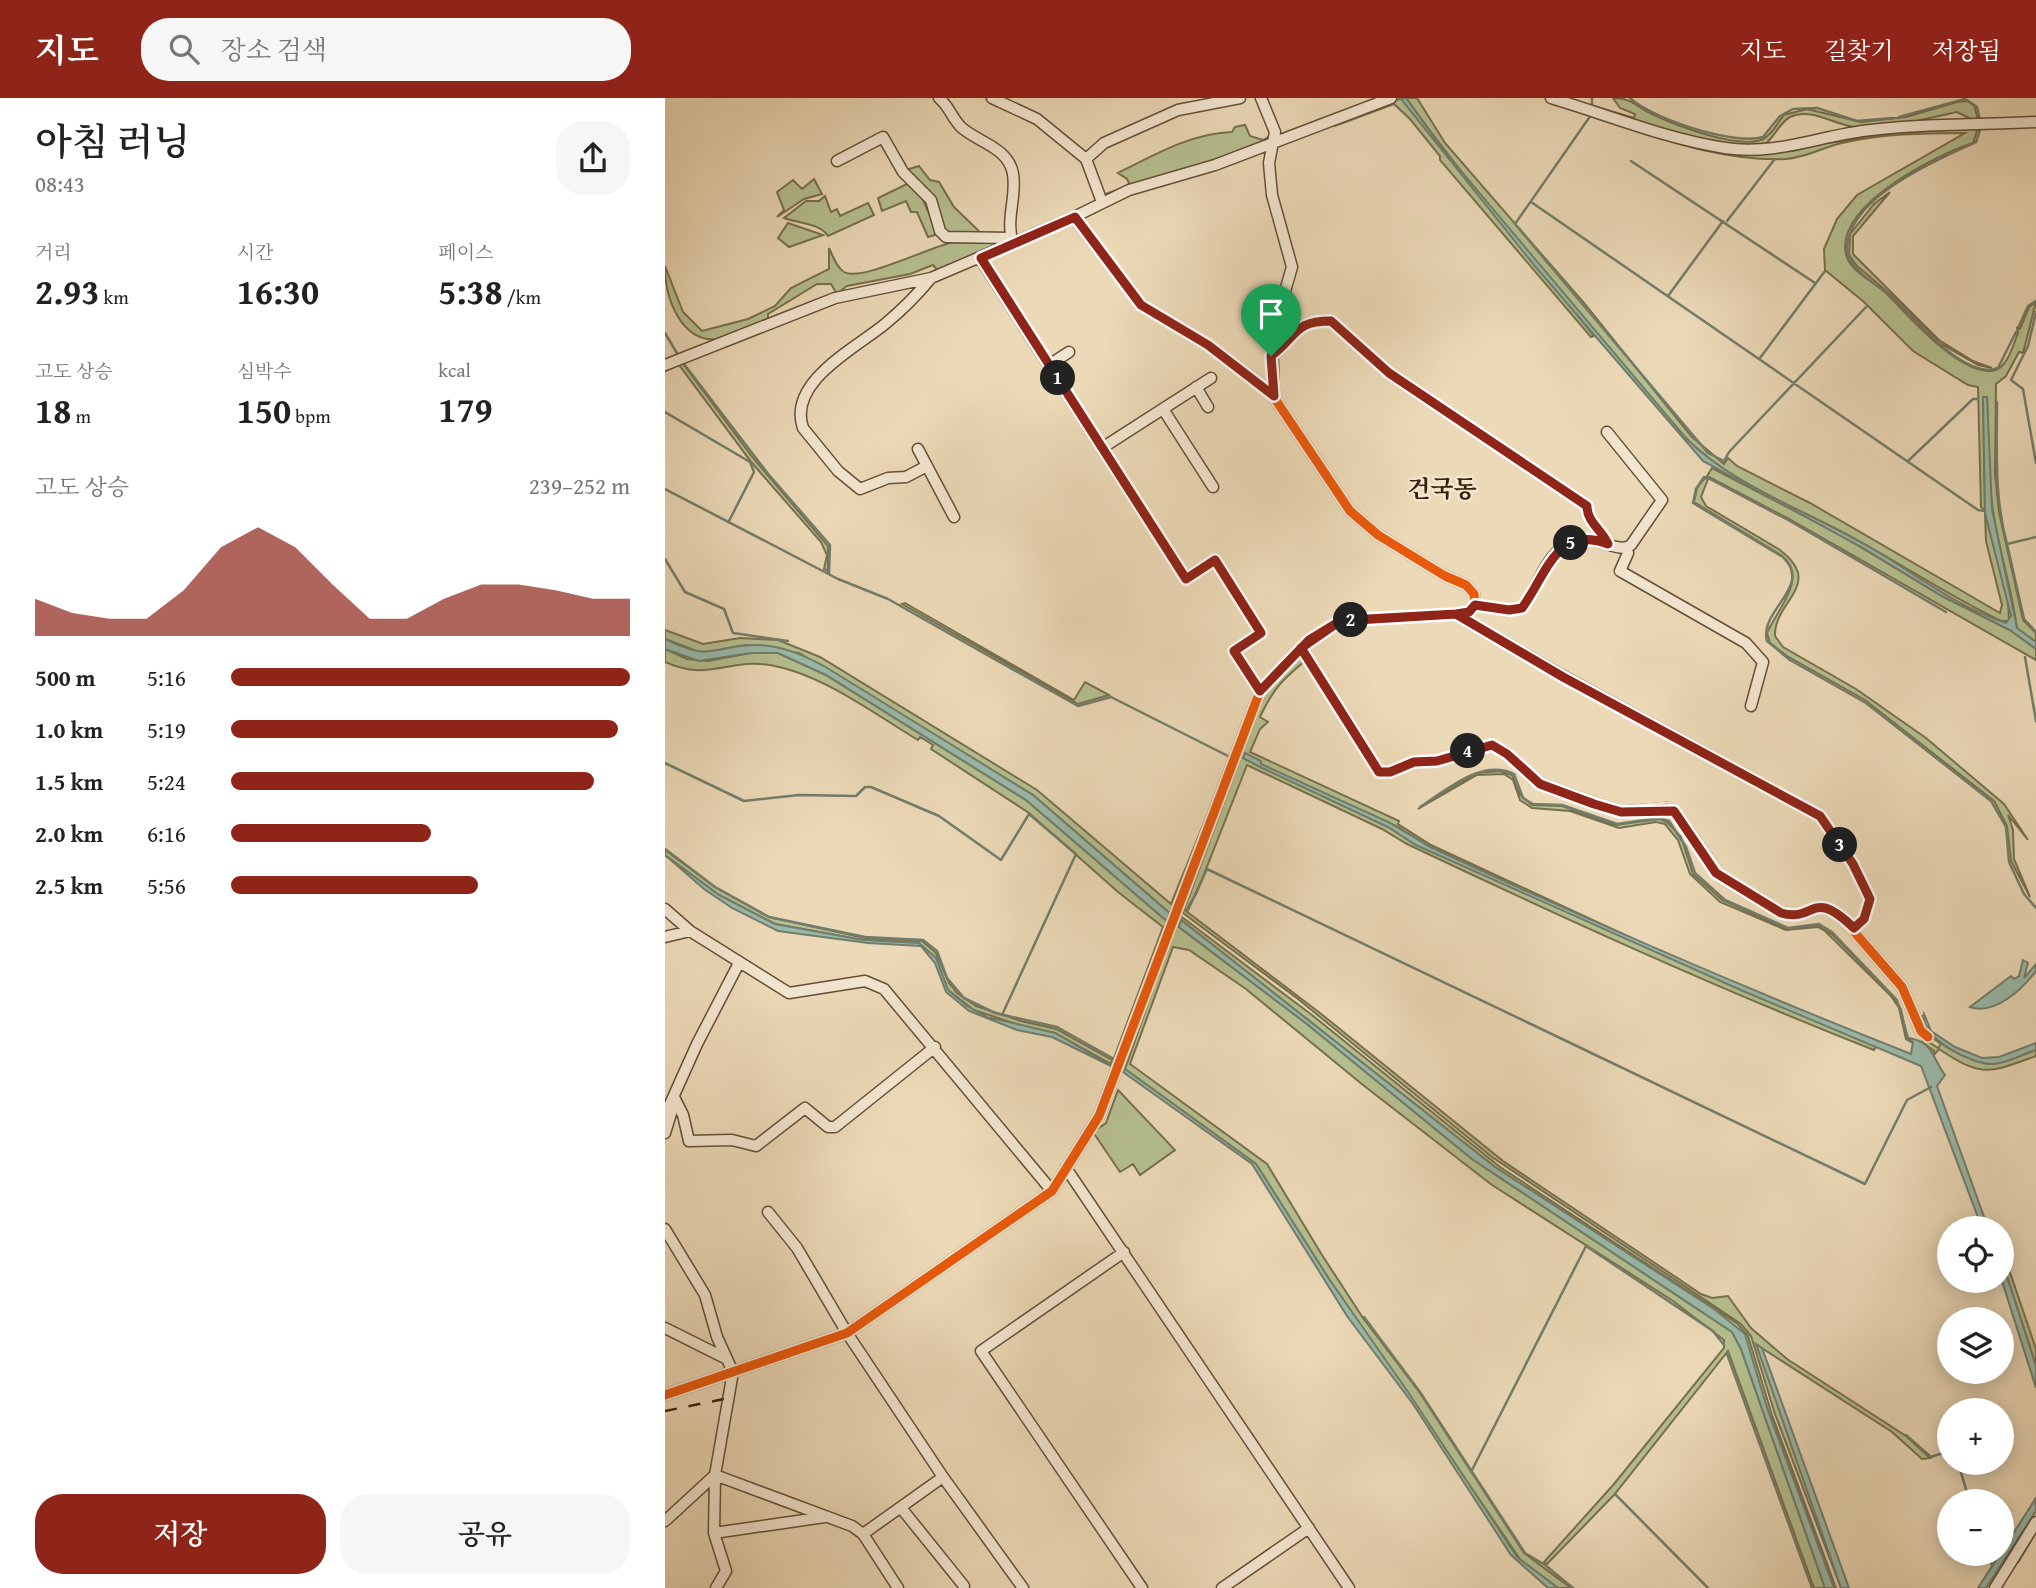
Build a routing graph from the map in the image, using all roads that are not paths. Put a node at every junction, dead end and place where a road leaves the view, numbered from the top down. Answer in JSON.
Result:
{"nodes":[{"id":1,"x":939,"y":98,"type":"edge"},
{"id":2,"x":992,"y":98,"type":"edge"},
{"id":3,"x":1240,"y":98,"type":"edge"},
{"id":4,"x":1261,"y":98,"type":"edge"},
{"id":5,"x":1391,"y":98,"type":"edge"},
{"id":6,"x":1551,"y":98,"type":"edge"},
{"id":7,"x":2036,"y":122,"type":"edge"},
{"id":8,"x":1274,"y":143,"type":"junction"},
{"id":9,"x":1086,"y":159,"type":"junction"},
{"id":10,"x":837,"y":161,"type":"dead end"},
{"id":11,"x":1102,"y":202,"type":"junction"},
{"id":12,"x":1075,"y":217,"type":"junction"},
{"id":13,"x":1012,"y":241,"type":"junction"},
{"id":14,"x":981,"y":258,"type":"junction"},
{"id":15,"x":931,"y":278,"type":"junction"},
{"id":16,"x":1069,"y":352,"type":"dead end"},
{"id":17,"x":1271,"y":356,"type":"junction"},
{"id":18,"x":665,"y":365,"type":"edge"},
{"id":19,"x":1049,"y":365,"type":"junction"},
{"id":20,"x":1211,"y":378,"type":"dead end"},
{"id":21,"x":1196,"y":387,"type":"junction"},
{"id":22,"x":1274,"y":396,"type":"junction"},
{"id":23,"x":1208,"y":407,"type":"dead end"},
{"id":24,"x":1163,"y":409,"type":"junction"},
{"id":25,"x":1607,"y":432,"type":"dead end"},
{"id":26,"x":1102,"y":448,"type":"junction"},
{"id":27,"x":918,"y":449,"type":"dead end"},
{"id":28,"x":926,"y":466,"type":"junction"},
{"id":29,"x":1213,"y":487,"type":"dead end"},
{"id":30,"x":954,"y":517,"type":"dead end"},
{"id":31,"x":1608,"y":544,"type":"junction"},
{"id":32,"x":1626,"y":549,"type":"junction"},
{"id":33,"x":1475,"y":605,"type":"junction"},
{"id":34,"x":1456,"y":614,"type":"junction"},
{"id":35,"x":1301,"y":648,"type":"junction"},
{"id":36,"x":1260,"y":691,"type":"junction"},
{"id":37,"x":1751,"y":706,"type":"dead end"},
{"id":38,"x":665,"y":909,"type":"edge"},
{"id":39,"x":1854,"y":928,"type":"junction"},
{"id":40,"x":690,"y":931,"type":"junction"},
{"id":41,"x":665,"y":937,"type":"edge"},
{"id":42,"x":739,"y":963,"type":"junction"},
{"id":43,"x":1928,"y":1037,"type":"dead end"},
{"id":44,"x":935,"y":1047,"type":"junction"},
{"id":45,"x":674,"y":1097,"type":"junction"},
{"id":46,"x":666,"y":1113,"type":"edge"},
{"id":47,"x":665,"y":1133,"type":"edge"},
{"id":48,"x":1066,"y":1168,"type":"junction"},
{"id":49,"x":1052,"y":1191,"type":"junction"},
{"id":50,"x":768,"y":1212,"type":"dead end"},
{"id":51,"x":665,"y":1229,"type":"edge"},
{"id":52,"x":1124,"y":1252,"type":"junction"},
{"id":53,"x":665,"y":1328,"type":"edge"},
{"id":54,"x":847,"y":1333,"type":"junction"},
{"id":55,"x":727,"y":1359,"type":"junction"},
{"id":56,"x":733,"y":1372,"type":"junction"},
{"id":57,"x":665,"y":1395,"type":"edge"},
{"id":58,"x":715,"y":1475,"type":"junction"},
{"id":59,"x":943,"y":1477,"type":"junction"},
{"id":60,"x":902,"y":1509,"type":"junction"},
{"id":61,"x":828,"y":1517,"type":"junction"},
{"id":62,"x":665,"y":1521,"type":"edge"},
{"id":63,"x":2036,"y":1522,"type":"edge"},
{"id":64,"x":1308,"y":1528,"type":"junction"},
{"id":65,"x":714,"y":1534,"type":"junction"},
{"id":66,"x":863,"y":1534,"type":"junction"},
{"id":67,"x":1237,"y":1584,"type":"edge"},
{"id":68,"x":964,"y":1586,"type":"dead end"},
{"id":69,"x":716,"y":1588,"type":"edge"},
{"id":70,"x":898,"y":1588,"type":"edge"},
{"id":71,"x":1023,"y":1588,"type":"edge"},
{"id":72,"x":1142,"y":1588,"type":"edge"},
{"id":73,"x":1222,"y":1588,"type":"edge"},
{"id":74,"x":1349,"y":1588,"type":"edge"},
{"id":75,"x":1995,"y":1588,"type":"edge"}],
"edges":[{"from":1,"to":13,"type":"street"},
{"from":2,"to":9,"type":"street"},
{"from":3,"to":9,"type":"street"},
{"from":4,"to":8,"type":"street"},
{"from":5,"to":8,"type":"street"},
{"from":6,"to":7,"type":"street"},
{"from":8,"to":11,"type":"street"},
{"from":8,"to":17,"type":"street"},
{"from":9,"to":11,"type":"street"},
{"from":10,"to":13,"type":"street"},
{"from":11,"to":12,"type":"street"},
{"from":12,"to":13,"type":"street"},
{"from":12,"to":22,"type":"street"},
{"from":13,"to":14,"type":"street"},
{"from":14,"to":15,"type":"street"},
{"from":14,"to":19,"type":"street"},
{"from":15,"to":18,"type":"street"},
{"from":15,"to":28,"type":"street"},
{"from":16,"to":19,"type":"street"},
{"from":17,"to":22,"type":"street"},
{"from":17,"to":31,"type":"street"},
{"from":19,"to":26,"type":"street"},
{"from":20,"to":21,"type":"street"},
{"from":21,"to":23,"type":"street"},
{"from":21,"to":24,"type":"street"},
{"from":22,"to":33,"type":"street"},
{"from":24,"to":26,"type":"street"},
{"from":24,"to":29,"type":"street"},
{"from":25,"to":32,"type":"street"},
{"from":26,"to":36,"type":"street"},
{"from":27,"to":28,"type":"street"},
{"from":28,"to":30,"type":"street"},
{"from":31,"to":32,"type":"street"},
{"from":31,"to":33,"type":"street"},
{"from":32,"to":37,"type":"street"},
{"from":33,"to":34,"type":"street"},
{"from":34,"to":35,"type":"street"},
{"from":34,"to":39,"type":"street"},
{"from":35,"to":36,"type":"street"},
{"from":35,"to":39,"type":"street"},
{"from":36,"to":48,"type":"street"},
{"from":38,"to":40,"type":"street"},
{"from":39,"to":43,"type":"street"},
{"from":40,"to":41,"type":"street"},
{"from":40,"to":42,"type":"street"},
{"from":42,"to":44,"type":"street"},
{"from":42,"to":45,"type":"street"},
{"from":44,"to":45,"type":"street"},
{"from":44,"to":49,"type":"street"},
{"from":45,"to":46,"type":"street"},
{"from":45,"to":47,"type":"street"},
{"from":48,"to":49,"type":"street"},
{"from":48,"to":52,"type":"street"},
{"from":49,"to":54,"type":"street"},
{"from":50,"to":54,"type":"street"},
{"from":51,"to":55,"type":"street"},
{"from":52,"to":64,"type":"street"},
{"from":52,"to":72,"type":"street"},
{"from":53,"to":55,"type":"street"},
{"from":54,"to":56,"type":"street"},
{"from":54,"to":59,"type":"street"},
{"from":55,"to":56,"type":"street"},
{"from":56,"to":57,"type":"street"},
{"from":56,"to":58,"type":"street"},
{"from":58,"to":61,"type":"street"},
{"from":58,"to":62,"type":"street"},
{"from":58,"to":65,"type":"street"},
{"from":59,"to":60,"type":"street"},
{"from":59,"to":71,"type":"street"},
{"from":60,"to":66,"type":"street"},
{"from":60,"to":68,"type":"street"},
{"from":61,"to":65,"type":"street"},
{"from":61,"to":66,"type":"street"},
{"from":63,"to":75,"type":"street"},
{"from":64,"to":67,"type":"street"},
{"from":64,"to":74,"type":"street"},
{"from":65,"to":69,"type":"street"},
{"from":66,"to":70,"type":"street"},
{"from":67,"to":73,"type":"street"}]}
